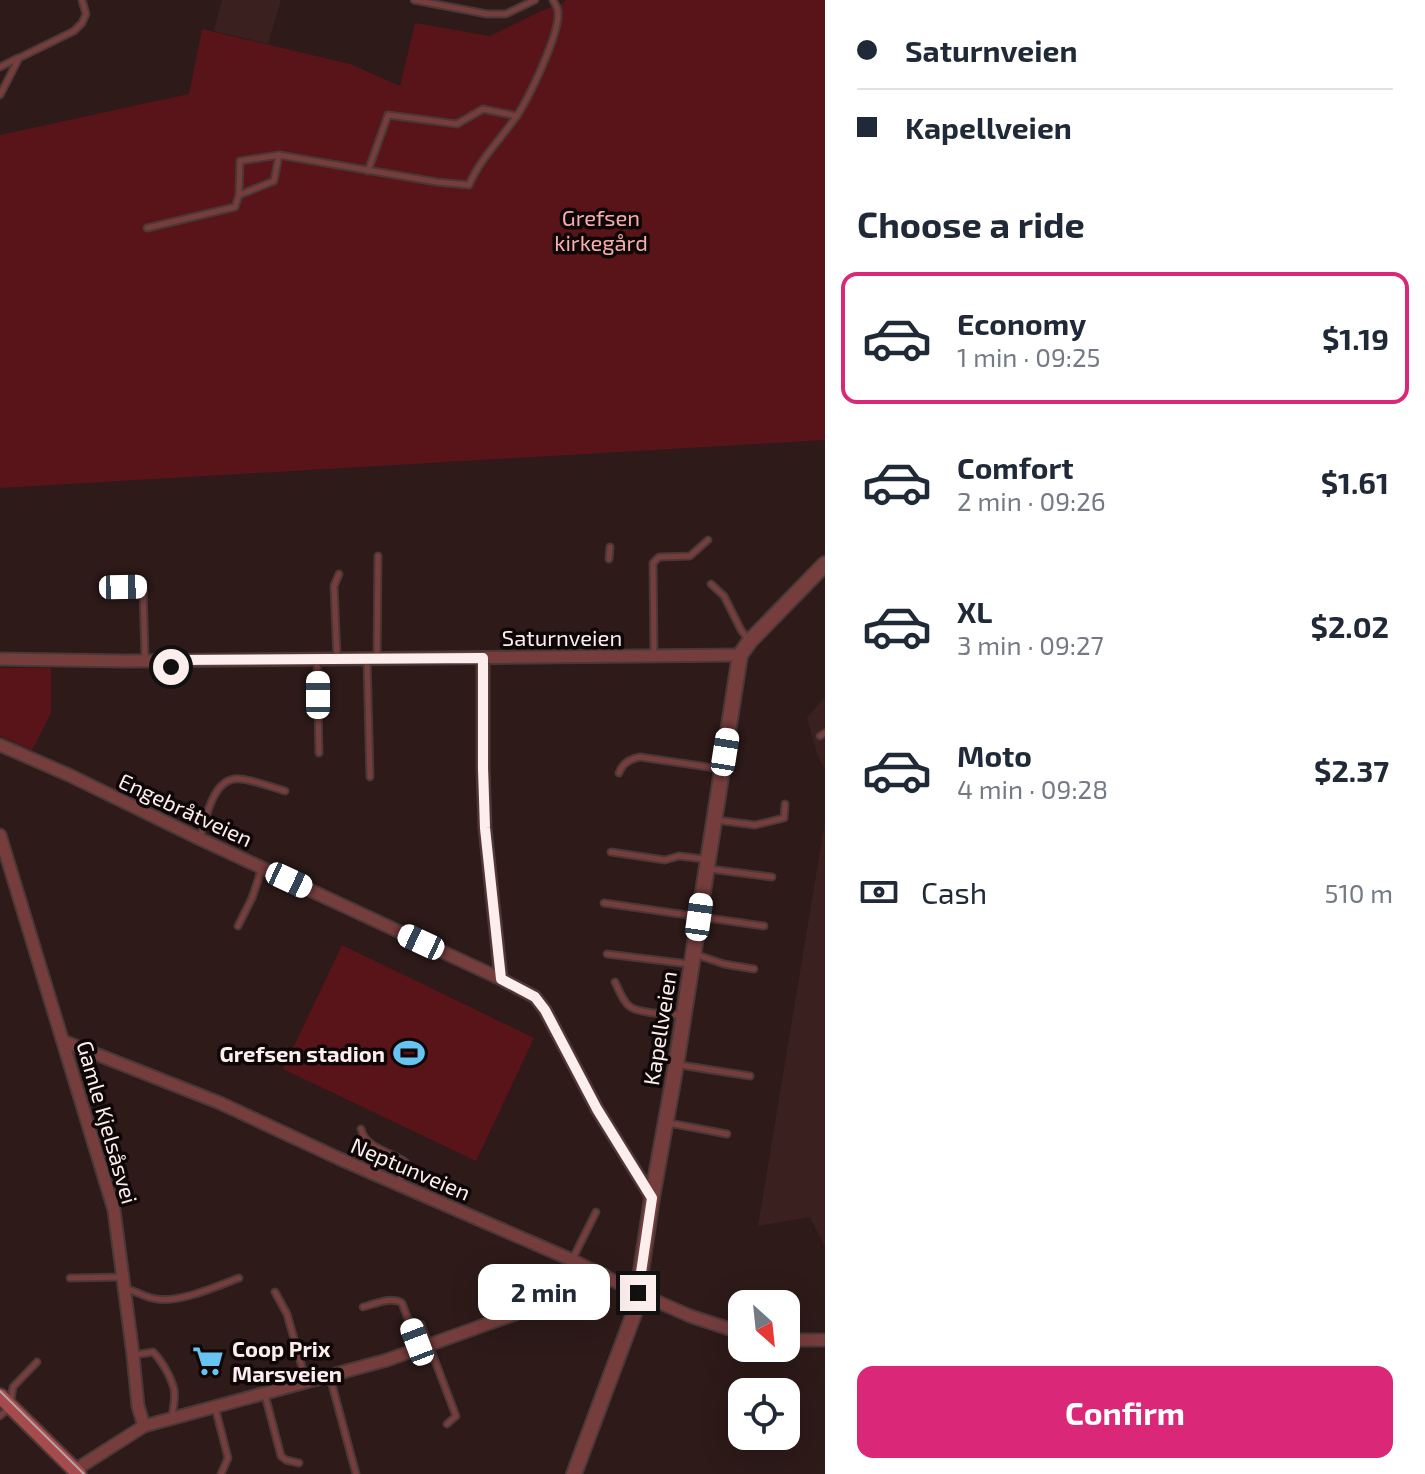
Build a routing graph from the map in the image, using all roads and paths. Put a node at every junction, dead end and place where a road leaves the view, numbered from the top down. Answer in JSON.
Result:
{"nodes":[{"id":1,"x":82,"y":0,"type":"edge"},
{"id":2,"x":414,"y":0,"type":"edge"},
{"id":3,"x":535,"y":0,"type":"edge"},
{"id":4,"x":553,"y":0,"type":"edge"},
{"id":5,"x":19,"y":58,"type":"junction"},
{"id":6,"x":0,"y":67,"type":"edge"},
{"id":7,"x":0,"y":95,"type":"edge"},
{"id":8,"x":517,"y":116,"type":"junction"},
{"id":9,"x":279,"y":155,"type":"junction"},
{"id":10,"x":368,"y":171,"type":"junction"},
{"id":11,"x":239,"y":195,"type":"junction"},
{"id":12,"x":147,"y":228,"type":"dead end"},
{"id":13,"x":708,"y":540,"type":"dead end"},
{"id":14,"x":610,"y":547,"type":"dead end"},
{"id":15,"x":378,"y":556,"type":"dead end"},
{"id":16,"x":609,"y":559,"type":"dead end"},
{"id":17,"x":825,"y":564,"type":"edge"},
{"id":18,"x":339,"y":574,"type":"dead end"},
{"id":19,"x":711,"y":584,"type":"dead end"},
{"id":20,"x":103,"y":587,"type":"dead end"},
{"id":21,"x":750,"y":641,"type":"junction"},
{"id":22,"x":475,"y":655,"type":"junction"},
{"id":23,"x":740,"y":655,"type":"junction"},
{"id":24,"x":654,"y":656,"type":"junction"},
{"id":25,"x":309,"y":657,"type":"junction"},
{"id":26,"x":337,"y":658,"type":"junction"},
{"id":27,"x":0,"y":659,"type":"edge"},
{"id":28,"x":372,"y":659,"type":"junction"},
{"id":29,"x":145,"y":660,"type":"junction"},
{"id":30,"x":0,"y":745,"type":"edge"},
{"id":31,"x":319,"y":753,"type":"dead end"},
{"id":32,"x":722,"y":769,"type":"junction"},
{"id":33,"x":619,"y":773,"type":"dead end"},
{"id":34,"x":370,"y":777,"type":"dead end"},
{"id":35,"x":285,"y":791,"type":"dead end"},
{"id":36,"x":785,"y":804,"type":"dead end"},
{"id":37,"x":714,"y":819,"type":"junction"},
{"id":38,"x":0,"y":835,"type":"edge"},
{"id":39,"x":200,"y":839,"type":"junction"},
{"id":40,"x":611,"y":852,"type":"dead end"},
{"id":41,"x":707,"y":864,"type":"junction"},
{"id":42,"x":262,"y":867,"type":"junction"},
{"id":43,"x":772,"y":877,"type":"dead end"},
{"id":44,"x":604,"y":903,"type":"dead end"},
{"id":45,"x":699,"y":917,"type":"junction"},
{"id":46,"x":238,"y":926,"type":"dead end"},
{"id":47,"x":764,"y":926,"type":"dead end"},
{"id":48,"x":607,"y":954,"type":"dead end"},
{"id":49,"x":692,"y":959,"type":"junction"},
{"id":50,"x":754,"y":969,"type":"dead end"},
{"id":51,"x":501,"y":979,"type":"junction"},
{"id":52,"x":615,"y":982,"type":"dead end"},
{"id":53,"x":683,"y":1015,"type":"junction"},
{"id":54,"x":63,"y":1041,"type":"junction"},
{"id":55,"x":676,"y":1065,"type":"junction"},
{"id":56,"x":750,"y":1076,"type":"dead end"},
{"id":57,"x":665,"y":1122,"type":"junction"},
{"id":58,"x":361,"y":1129,"type":"dead end"},
{"id":59,"x":727,"y":1134,"type":"dead end"},
{"id":60,"x":398,"y":1184,"type":"junction"},
{"id":61,"x":652,"y":1198,"type":"junction"},
{"id":62,"x":596,"y":1212,"type":"dead end"},
{"id":63,"x":572,"y":1260,"type":"junction"},
{"id":64,"x":604,"y":1275,"type":"junction"},
{"id":65,"x":70,"y":1278,"type":"dead end"},
{"id":66,"x":239,"y":1278,"type":"dead end"},
{"id":67,"x":124,"y":1283,"type":"junction"},
{"id":68,"x":275,"y":1292,"type":"dead end"},
{"id":69,"x":638,"y":1293,"type":"junction"},
{"id":70,"x":363,"y":1307,"type":"dead end"},
{"id":71,"x":421,"y":1324,"type":"dead end"},
{"id":72,"x":728,"y":1328,"type":"edge"},
{"id":73,"x":800,"y":1340,"type":"edge"},
{"id":74,"x":825,"y":1340,"type":"edge"},
{"id":75,"x":424,"y":1347,"type":"junction"},
{"id":76,"x":133,"y":1355,"type":"junction"},
{"id":77,"x":37,"y":1362,"type":"dead end"},
{"id":78,"x":330,"y":1376,"type":"junction"},
{"id":79,"x":307,"y":1382,"type":"junction"},
{"id":80,"x":264,"y":1394,"type":"junction"},
{"id":81,"x":3,"y":1406,"type":"edge"},
{"id":82,"x":215,"y":1407,"type":"junction"},
{"id":83,"x":172,"y":1418,"type":"junction"},
{"id":84,"x":447,"y":1424,"type":"dead end"},
{"id":85,"x":144,"y":1426,"type":"junction"},
{"id":86,"x":299,"y":1463,"type":"dead end"},
{"id":87,"x":74,"y":1473,"type":"edge"},
{"id":88,"x":221,"y":1474,"type":"edge"},
{"id":89,"x":356,"y":1474,"type":"edge"},
{"id":90,"x":574,"y":1474,"type":"edge"}],
"edges":[{"from":1,"to":5,"type":"lane"},
{"from":2,"to":3,"type":"lane"},
{"from":4,"to":8,"type":"lane"},
{"from":5,"to":6,"type":"lane"},
{"from":5,"to":7,"type":"lane"},
{"from":8,"to":10,"type":"lane"},
{"from":8,"to":10,"type":"lane"},
{"from":9,"to":10,"type":"lane"},
{"from":9,"to":11,"type":"lane"},
{"from":9,"to":11,"type":"lane"},
{"from":11,"to":12,"type":"lane"},
{"from":13,"to":24,"type":"lane"},
{"from":14,"to":16,"type":"lane"},
{"from":15,"to":28,"type":"lane"},
{"from":17,"to":21,"type":"street","name":"Kapellveien"},
{"from":18,"to":26,"type":"lane"},
{"from":19,"to":21,"type":"lane"},
{"from":20,"to":29,"type":"lane"},
{"from":21,"to":23,"type":"street","name":"Kapellveien"},
{"from":22,"to":24,"type":"street","name":"Saturnveien"},
{"from":22,"to":28,"type":"street","name":"Saturnveien"},
{"from":22,"to":51,"type":"street"},
{"from":23,"to":24,"type":"street","name":"Saturnveien"},
{"from":23,"to":32,"type":"street","name":"Kapellveien"},
{"from":25,"to":26,"type":"street","name":"Saturnveien"},
{"from":25,"to":29,"type":"street","name":"Saturnveien"},
{"from":25,"to":31,"type":"lane"},
{"from":26,"to":28,"type":"street","name":"Saturnveien"},
{"from":27,"to":29,"type":"street","name":"Saturnveien"},
{"from":28,"to":34,"type":"lane"},
{"from":30,"to":39,"type":"street","name":"Engebråtveien"},
{"from":32,"to":33,"type":"lane"},
{"from":32,"to":37,"type":"street","name":"Kapellveien"},
{"from":35,"to":39,"type":"lane"},
{"from":36,"to":37,"type":"lane"},
{"from":37,"to":41,"type":"street","name":"Kapellveien"},
{"from":38,"to":54,"type":"street","name":"Gamle Kjelsåsvei"},
{"from":39,"to":42,"type":"street","name":"Engebråtveien"},
{"from":40,"to":41,"type":"lane"},
{"from":41,"to":43,"type":"lane"},
{"from":41,"to":45,"type":"street","name":"Kapellveien"},
{"from":42,"to":46,"type":"lane"},
{"from":42,"to":51,"type":"street","name":"Engebråtveien"},
{"from":44,"to":45,"type":"lane"},
{"from":45,"to":47,"type":"lane"},
{"from":45,"to":49,"type":"street","name":"Kapellveien"},
{"from":48,"to":49,"type":"lane"},
{"from":49,"to":50,"type":"lane"},
{"from":49,"to":53,"type":"street","name":"Kapellveien"},
{"from":51,"to":61,"type":"street","name":"Engebråtveien"},
{"from":52,"to":53,"type":"lane"},
{"from":53,"to":55,"type":"street","name":"Kapellveien"},
{"from":54,"to":60,"type":"street","name":"Neptunveien"},
{"from":54,"to":67,"type":"street","name":"Gamle Kjelsåsvei"},
{"from":55,"to":56,"type":"lane"},
{"from":55,"to":57,"type":"street","name":"Kapellveien"},
{"from":57,"to":59,"type":"lane"},
{"from":57,"to":61,"type":"street","name":"Kapellveien"},
{"from":58,"to":60,"type":"lane"},
{"from":60,"to":63,"type":"street","name":"Neptunveien"},
{"from":61,"to":69,"type":"street","name":"Kapellveien"},
{"from":62,"to":63,"type":"lane"},
{"from":63,"to":64,"type":"street","name":"Neptunveien"},
{"from":64,"to":69,"type":"street","name":"Neptunveien"},
{"from":64,"to":75,"type":"street"},
{"from":65,"to":67,"type":"lane"},
{"from":66,"to":67,"type":"lane"},
{"from":67,"to":76,"type":"street","name":"Gamle Kjelsåsvei"},
{"from":68,"to":79,"type":"lane"},
{"from":69,"to":72,"type":"street","name":"Neptunveien"},
{"from":69,"to":90,"type":"street","name":"Kapellveien"},
{"from":70,"to":75,"type":"lane"},
{"from":71,"to":75,"type":"lane"},
{"from":73,"to":74,"type":"street"},
{"from":75,"to":78,"type":"street"},
{"from":75,"to":84,"type":"lane"},
{"from":76,"to":83,"type":"lane"},
{"from":76,"to":85,"type":"street","name":"Gamle Kjelsåsvei"},
{"from":77,"to":81,"type":"lane"},
{"from":78,"to":79,"type":"street"},
{"from":78,"to":89,"type":"lane"},
{"from":79,"to":80,"type":"street"},
{"from":80,"to":82,"type":"street"},
{"from":80,"to":86,"type":"lane"},
{"from":81,"to":87,"type":"main road"},
{"from":82,"to":83,"type":"street"},
{"from":82,"to":88,"type":"lane"},
{"from":83,"to":85,"type":"street"},
{"from":85,"to":87,"type":"street"}]}
